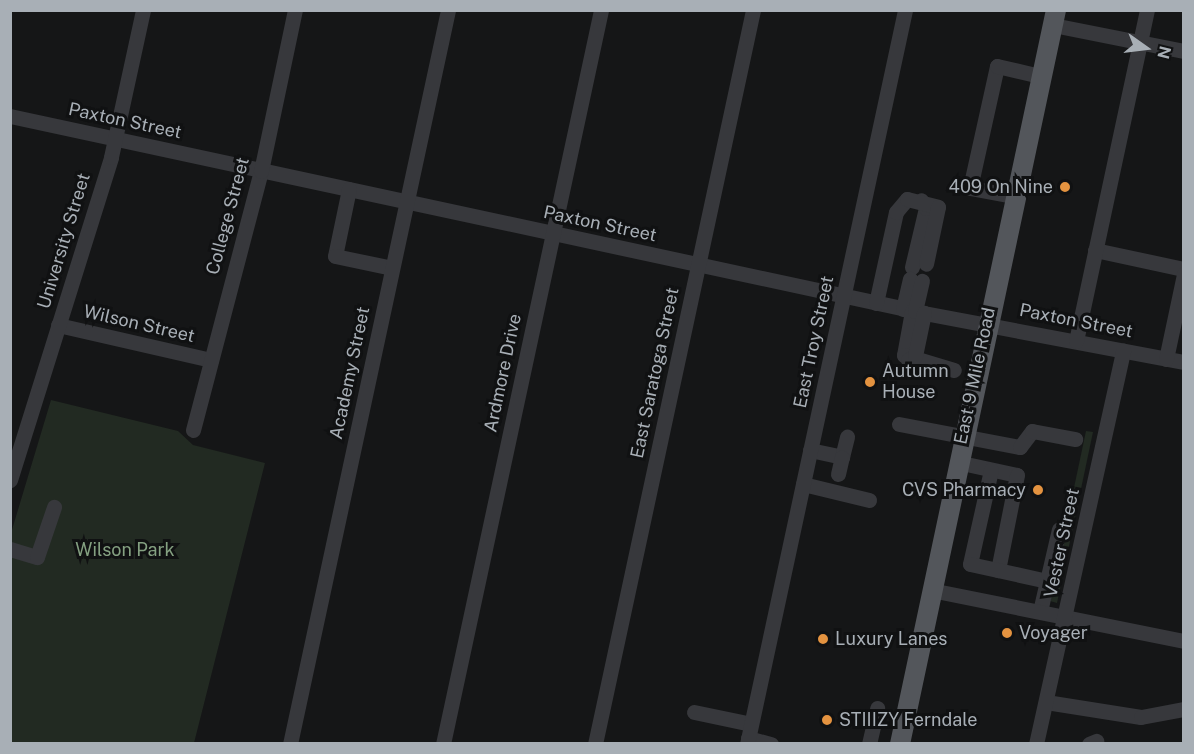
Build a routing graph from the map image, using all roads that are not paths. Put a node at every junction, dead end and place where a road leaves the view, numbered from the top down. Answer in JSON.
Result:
{"nodes":[{"id":1,"x":143,"y":10,"type":"edge"},
{"id":2,"x":296,"y":10,"type":"edge"},
{"id":3,"x":448,"y":10,"type":"edge"},
{"id":4,"x":601,"y":10,"type":"edge"},
{"id":5,"x":753,"y":10,"type":"edge"},
{"id":6,"x":905,"y":10,"type":"edge"},
{"id":7,"x":1146,"y":10,"type":"edge"},
{"id":8,"x":1054,"y":18,"type":"edge"},
{"id":9,"x":1140,"y":43,"type":"junction"},
{"id":10,"x":1184,"y":51,"type":"edge"},
{"id":11,"x":1040,"y":76,"type":"junction"},
{"id":12,"x":10,"y":116,"type":"edge"},
{"id":13,"x":116,"y":139,"type":"junction"},
{"id":14,"x":261,"y":171,"type":"junction"},
{"id":15,"x":349,"y":189,"type":"junction"},
{"id":16,"x":1014,"y":196,"type":"junction"},
{"id":17,"x":407,"y":202,"type":"junction"},
{"id":18,"x":553,"y":234,"type":"junction"},
{"id":19,"x":1095,"y":250,"type":"junction"},
{"id":20,"x":698,"y":265,"type":"junction"},
{"id":21,"x":392,"y":268,"type":"junction"},
{"id":22,"x":1184,"y":269,"type":"edge"},
{"id":23,"x":1184,"y":274,"type":"edge"},
{"id":24,"x":844,"y":296,"type":"junction"},
{"id":25,"x":876,"y":303,"type":"junction"},
{"id":26,"x":913,"y":311,"type":"junction"},
{"id":27,"x":986,"y":324,"type":"junction"},
{"id":28,"x":58,"y":325,"type":"junction"},
{"id":29,"x":1076,"y":341,"type":"junction"},
{"id":30,"x":1123,"y":350,"type":"junction"},
{"id":31,"x":1166,"y":359,"type":"junction"},
{"id":32,"x":211,"y":360,"type":"junction"},
{"id":33,"x":1184,"y":362,"type":"edge"},
{"id":34,"x":954,"y":370,"type":"dead end"},
{"id":35,"x":899,"y":423,"type":"dead end"},
{"id":36,"x":193,"y":430,"type":"dead end"},
{"id":37,"x":962,"y":436,"type":"junction"},
{"id":38,"x":847,"y":437,"type":"dead end"},
{"id":39,"x":1075,"y":439,"type":"dead end"},
{"id":40,"x":810,"y":450,"type":"junction"},
{"id":41,"x":842,"y":457,"type":"junction"},
{"id":42,"x":957,"y":462,"type":"junction"},
{"id":43,"x":991,"y":470,"type":"junction"},
{"id":44,"x":838,"y":474,"type":"dead end"},
{"id":45,"x":10,"y":480,"type":"edge"},
{"id":46,"x":803,"y":484,"type":"junction"},
{"id":47,"x":870,"y":500,"type":"dead end"},
{"id":48,"x":54,"y":507,"type":"dead end"},
{"id":49,"x":1059,"y":530,"type":"dead end"},
{"id":50,"x":10,"y":549,"type":"edge"},
{"id":51,"x":999,"y":570,"type":"junction"},
{"id":52,"x":1047,"y":581,"type":"junction"},
{"id":53,"x":931,"y":590,"type":"junction"},
{"id":54,"x":1040,"y":611,"type":"junction"},
{"id":55,"x":1066,"y":617,"type":"junction"},
{"id":56,"x":1184,"y":641,"type":"edge"},
{"id":57,"x":1046,"y":702,"type":"junction"},
{"id":58,"x":877,"y":708,"type":"dead end"},
{"id":59,"x":1184,"y":709,"type":"edge"},
{"id":60,"x":694,"y":712,"type":"dead end"},
{"id":61,"x":749,"y":735,"type":"edge"},
{"id":62,"x":290,"y":744,"type":"edge"},
{"id":63,"x":443,"y":744,"type":"edge"},
{"id":64,"x":595,"y":744,"type":"edge"},
{"id":65,"x":771,"y":744,"type":"edge"},
{"id":66,"x":869,"y":744,"type":"edge"},
{"id":67,"x":900,"y":744,"type":"edge"},
{"id":68,"x":1036,"y":744,"type":"edge"}],
"edges":[{"from":1,"to":13,"type":"street","name":"University Street"},
{"from":2,"to":14,"type":"street","name":"College Street"},
{"from":3,"to":17,"type":"street","name":"Academy Street"},
{"from":4,"to":18,"type":"street","name":"Ardmore Drive"},
{"from":5,"to":20,"type":"street","name":"East Saratoga Street"},
{"from":6,"to":24,"type":"street","name":"East Troy Street"},
{"from":7,"to":9,"type":"street"},
{"from":8,"to":9,"type":"street"},
{"from":8,"to":11,"type":"main road","name":"East 9 Mile Road"},
{"from":9,"to":10,"type":"street"},
{"from":9,"to":19,"type":"street"},
{"from":11,"to":16,"type":"main road","name":"East 9 Mile Road"},
{"from":11,"to":16,"type":"street"},
{"from":12,"to":13,"type":"street","name":"Paxton Street"},
{"from":13,"to":14,"type":"street","name":"Paxton Street"},
{"from":13,"to":28,"type":"street","name":"University Street"},
{"from":14,"to":15,"type":"street","name":"Paxton Street"},
{"from":14,"to":32,"type":"street","name":"College Street"},
{"from":15,"to":17,"type":"street","name":"Paxton Street"},
{"from":15,"to":21,"type":"street"},
{"from":16,"to":27,"type":"main road","name":"East 9 Mile Road"},
{"from":17,"to":18,"type":"street","name":"Paxton Street"},
{"from":17,"to":21,"type":"street","name":"Academy Street"},
{"from":18,"to":20,"type":"street","name":"Paxton Street"},
{"from":18,"to":63,"type":"street","name":"Ardmore Drive"},
{"from":19,"to":22,"type":"street"},
{"from":19,"to":29,"type":"street"},
{"from":20,"to":24,"type":"street","name":"Paxton Street"},
{"from":20,"to":64,"type":"street","name":"East Saratoga Street"},
{"from":21,"to":62,"type":"street","name":"Academy Street"},
{"from":23,"to":31,"type":"street"},
{"from":24,"to":25,"type":"street","name":"Paxton Street"},
{"from":24,"to":40,"type":"street","name":"East Troy Street"},
{"from":25,"to":26,"type":"street","name":"Paxton Street"},
{"from":25,"to":26,"type":"street"},
{"from":26,"to":27,"type":"street","name":"Paxton Street"},
{"from":26,"to":34,"type":"street"},
{"from":27,"to":29,"type":"street","name":"Paxton Street"},
{"from":27,"to":37,"type":"main road","name":"East 9 Mile Road"},
{"from":28,"to":32,"type":"street","name":"Wilson Street"},
{"from":28,"to":45,"type":"street","name":"University Street"},
{"from":29,"to":30,"type":"street","name":"Paxton Street"},
{"from":30,"to":31,"type":"street","name":"Paxton Street"},
{"from":30,"to":55,"type":"street","name":"Vester Street"},
{"from":31,"to":33,"type":"street","name":"Paxton Street"},
{"from":32,"to":36,"type":"street","name":"College Street"},
{"from":35,"to":37,"type":"street"},
{"from":37,"to":39,"type":"street"},
{"from":37,"to":42,"type":"main road","name":"East 9 Mile Road"},
{"from":38,"to":41,"type":"street"},
{"from":40,"to":41,"type":"street"},
{"from":40,"to":46,"type":"street","name":"East Troy Street"},
{"from":41,"to":44,"type":"street"},
{"from":42,"to":43,"type":"street"},
{"from":42,"to":53,"type":"main road","name":"East 9 Mile Road"},
{"from":43,"to":51,"type":"street"},
{"from":43,"to":51,"type":"street"},
{"from":46,"to":47,"type":"street"},
{"from":46,"to":61,"type":"street","name":"East Troy Street"},
{"from":48,"to":50,"type":"street"},
{"from":49,"to":52,"type":"street"},
{"from":51,"to":52,"type":"street"},
{"from":52,"to":54,"type":"street"},
{"from":53,"to":54,"type":"street"},
{"from":53,"to":67,"type":"main road","name":"East 9 Mile Road"},
{"from":54,"to":55,"type":"street"},
{"from":55,"to":56,"type":"street"},
{"from":55,"to":57,"type":"street","name":"Vester Street"},
{"from":57,"to":59,"type":"street"},
{"from":57,"to":68,"type":"street","name":"Vester Street"},
{"from":58,"to":66,"type":"street"},
{"from":60,"to":61,"type":"street"},
{"from":61,"to":65,"type":"street"}]}
